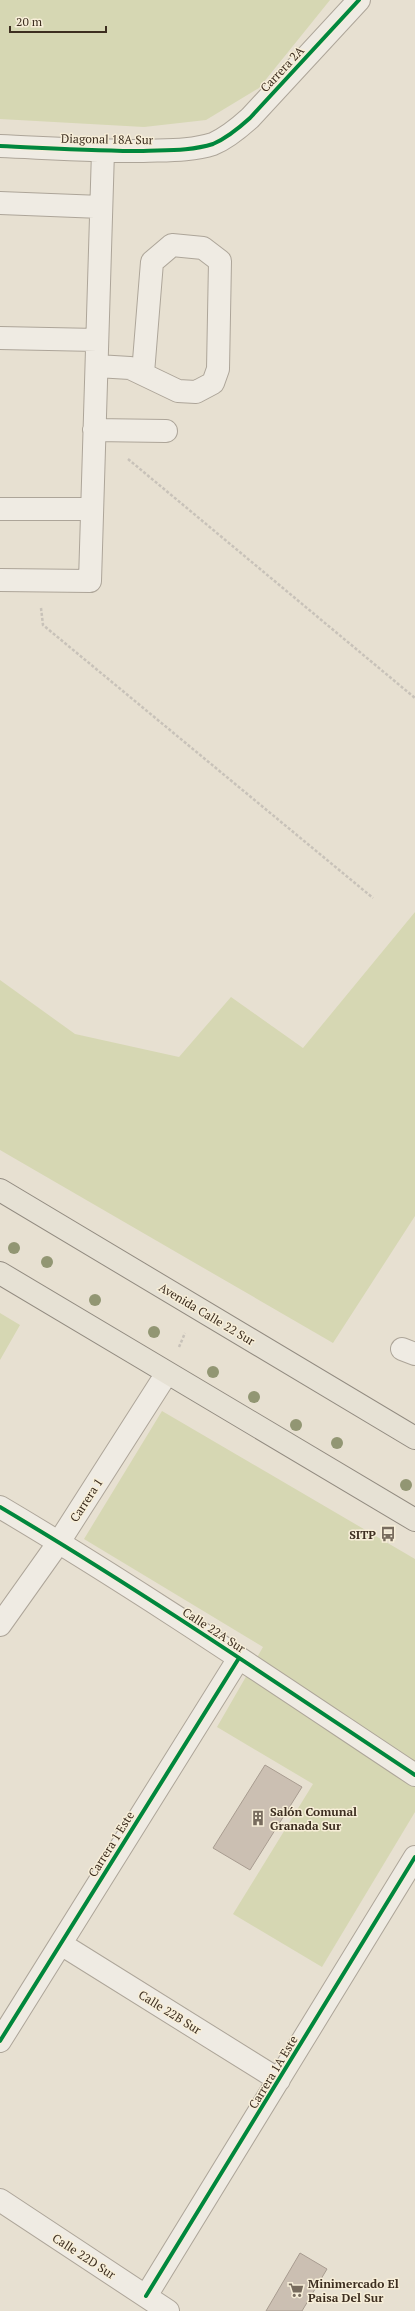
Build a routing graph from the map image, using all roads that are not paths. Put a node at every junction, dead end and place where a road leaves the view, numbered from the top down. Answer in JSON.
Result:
{"nodes":[{"id":1,"x":359,"y":0,"type":"edge"},
{"id":2,"x":213,"y":144,"type":"joint"},
{"id":3,"x":0,"y":146,"type":"edge"},
{"id":4,"x":103,"y":151,"type":"junction"},
{"id":5,"x":0,"y":203,"type":"edge"},
{"id":6,"x":101,"y":206,"type":"junction"},
{"id":7,"x":0,"y":338,"type":"edge"},
{"id":8,"x":97,"y":340,"type":"junction"},
{"id":9,"x":96,"y":366,"type":"junction"},
{"id":10,"x":143,"y":373,"type":"junction"},
{"id":11,"x":94,"y":430,"type":"junction"},
{"id":12,"x":166,"y":431,"type":"dead end"},
{"id":13,"x":0,"y":509,"type":"edge"},
{"id":14,"x":92,"y":509,"type":"junction"},
{"id":15,"x":0,"y":580,"type":"edge"},
{"id":16,"x":0,"y":1190,"type":"edge"},
{"id":17,"x":0,"y":1273,"type":"edge"},
{"id":18,"x":167,"y":1373,"type":"junction"},
{"id":19,"x":415,"y":1438,"type":"edge"},
{"id":20,"x":0,"y":1507,"type":"edge"},
{"id":21,"x":415,"y":1520,"type":"edge"},
{"id":22,"x":59,"y":1542,"type":"junction"},
{"id":23,"x":0,"y":1624,"type":"edge"},
{"id":24,"x":239,"y":1658,"type":"junction"},
{"id":25,"x":415,"y":1775,"type":"edge"},
{"id":26,"x":415,"y":1857,"type":"edge"},
{"id":27,"x":61,"y":1944,"type":"junction"},
{"id":28,"x":0,"y":2041,"type":"edge"},
{"id":29,"x":279,"y":2080,"type":"junction"},
{"id":30,"x":0,"y":2200,"type":"edge"},
{"id":31,"x":146,"y":2296,"type":"junction"},
{"id":32,"x":168,"y":2311,"type":"edge"}],
"edges":[{"from":1,"to":2,"type":"street","name":"Carrera 2A"},
{"from":2,"to":4,"type":"street","name":"Diagonal 18A Sur"},
{"from":3,"to":4,"type":"street","name":"Diagonal 18A Sur"},
{"from":4,"to":6,"type":"street"},
{"from":5,"to":6,"type":"street"},
{"from":6,"to":8,"type":"street"},
{"from":7,"to":8,"type":"street"},
{"from":8,"to":9,"type":"street"},
{"from":9,"to":10,"type":"street"},
{"from":9,"to":11,"type":"street"},
{"from":10,"to":10,"type":"street"},
{"from":11,"to":12,"type":"street"},
{"from":11,"to":14,"type":"street"},
{"from":13,"to":14,"type":"street"},
{"from":14,"to":15,"type":"street"},
{"from":16,"to":19,"type":"main road","name":"Avenida Calle 22 Sur"},
{"from":17,"to":18,"type":"main road"},
{"from":18,"to":21,"type":"main road"},
{"from":18,"to":22,"type":"street","name":"Carrera 1"},
{"from":20,"to":22,"type":"street","name":"Calle 22A Sur"},
{"from":22,"to":23,"type":"street","name":"Carrera 1"},
{"from":22,"to":24,"type":"street","name":"Calle 22A Sur"},
{"from":24,"to":25,"type":"street","name":"Calle 22A Sur"},
{"from":24,"to":27,"type":"street","name":"Carrera 1 Este"},
{"from":26,"to":29,"type":"street","name":"Carrera 1A Este"},
{"from":27,"to":28,"type":"street","name":"Carrera 1 Este"},
{"from":27,"to":29,"type":"street","name":"Calle 22B Sur"},
{"from":29,"to":31,"type":"street","name":"Carrera 1A Este"},
{"from":30,"to":31,"type":"street","name":"Calle 22D Sur"},
{"from":31,"to":32,"type":"street","name":"Calle 22D Sur"}]}
